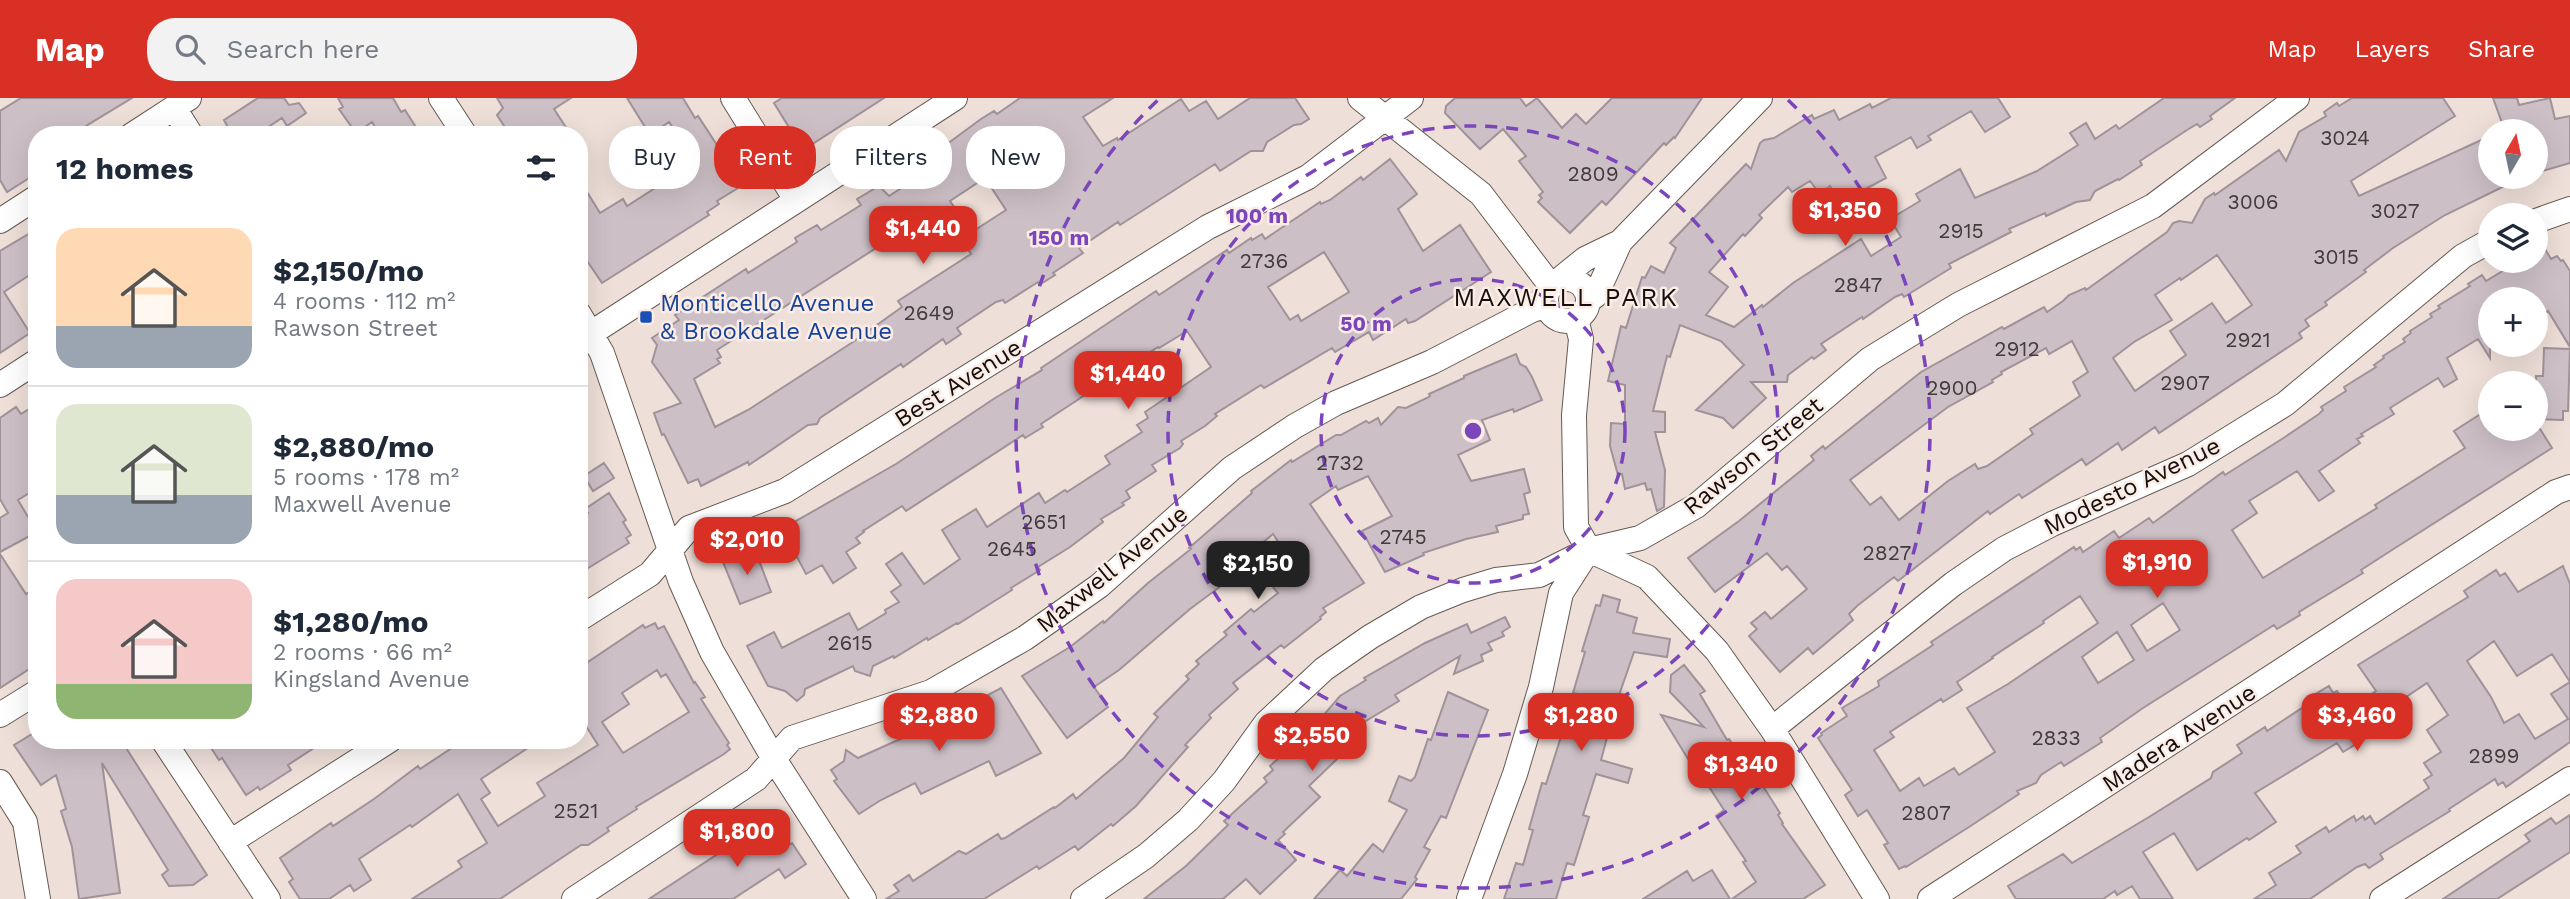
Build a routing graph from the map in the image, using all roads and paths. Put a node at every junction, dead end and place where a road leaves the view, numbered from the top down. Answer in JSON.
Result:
{"nodes":[{"id":1,"x":441,"y":98,"type":"edge"},
{"id":2,"x":733,"y":98,"type":"edge"},
{"id":3,"x":955,"y":98,"type":"edge"},
{"id":4,"x":1360,"y":98,"type":"edge"},
{"id":5,"x":1411,"y":98,"type":"edge"},
{"id":6,"x":1760,"y":98,"type":"edge"},
{"id":7,"x":2297,"y":98,"type":"edge"},
{"id":8,"x":181,"y":103,"type":"edge"},
{"id":9,"x":1385,"y":120,"type":"junction"},
{"id":10,"x":146,"y":126,"type":"edge"},
{"id":11,"x":188,"y":126,"type":"edge"},
{"id":12,"x":458,"y":126,"type":"edge"},
{"id":13,"x":796,"y":200,"type":"junction"},
{"id":14,"x":28,"y":203,"type":"edge"},
{"id":15,"x":2570,"y":209,"type":"edge"},
{"id":16,"x":2548,"y":217,"type":"edge"},
{"id":17,"x":0,"y":221,"type":"edge"},
{"id":18,"x":1620,"y":243,"type":"junction"},
{"id":19,"x":2478,"y":248,"type":"edge"},
{"id":20,"x":1553,"y":291,"type":"junction"},
{"id":21,"x":1582,"y":310,"type":"junction"},
{"id":22,"x":588,"y":326,"type":"edge"},
{"id":23,"x":588,"y":335,"type":"edge"},
{"id":24,"x":28,"y":367,"type":"edge"},
{"id":25,"x":0,"y":385,"type":"edge"},
{"id":26,"x":2570,"y":486,"type":"edge"},
{"id":27,"x":670,"y":550,"type":"junction"},
{"id":28,"x":1589,"y":550,"type":"junction"},
{"id":29,"x":588,"y":613,"type":"edge"},
{"id":30,"x":28,"y":698,"type":"edge"},
{"id":31,"x":0,"y":715,"type":"edge"},
{"id":32,"x":1772,"y":729,"type":"junction"},
{"id":33,"x":169,"y":749,"type":"edge"},
{"id":34,"x":376,"y":749,"type":"edge"},
{"id":35,"x":774,"y":759,"type":"junction"},
{"id":36,"x":2570,"y":779,"type":"edge"},
{"id":37,"x":0,"y":782,"type":"edge"},
{"id":38,"x":230,"y":842,"type":"junction"},
{"id":39,"x":38,"y":899,"type":"edge"},
{"id":40,"x":268,"y":899,"type":"edge"},
{"id":41,"x":574,"y":899,"type":"edge"},
{"id":42,"x":864,"y":899,"type":"edge"},
{"id":43,"x":1083,"y":899,"type":"edge"},
{"id":44,"x":1469,"y":899,"type":"edge"},
{"id":45,"x":1877,"y":899,"type":"edge"},
{"id":46,"x":1930,"y":899,"type":"edge"},
{"id":47,"x":2382,"y":899,"type":"edge"}],
"edges":[{"from":1,"to":12,"type":"street"},
{"from":2,"to":13,"type":"street"},
{"from":3,"to":13,"type":"street"},
{"from":4,"to":9,"type":"street"},
{"from":5,"to":9,"type":"street","name":"Best Avenue"},
{"from":6,"to":18,"type":"street"},
{"from":7,"to":28,"type":"street","name":"Rawson Street"},
{"from":8,"to":10,"type":"street"},
{"from":8,"to":11,"type":"street"},
{"from":9,"to":20,"type":"street"},
{"from":9,"to":27,"type":"street","name":"Best Avenue"},
{"from":13,"to":22,"type":"street"},
{"from":14,"to":17,"type":"street"},
{"from":15,"to":16,"type":"street"},
{"from":18,"to":20,"type":"street","name":"Maxwell Avenue"},
{"from":18,"to":21,"type":"street"},
{"from":19,"to":32,"type":"street","name":"Modesto Avenue"},
{"from":20,"to":21,"type":"street"},
{"from":20,"to":21,"type":"street"},
{"from":20,"to":35,"type":"street","name":"Maxwell Avenue"},
{"from":21,"to":28,"type":"street"},
{"from":23,"to":27,"type":"street"},
{"from":24,"to":25,"type":"street"},
{"from":26,"to":46,"type":"street","name":"Madera Avenue"},
{"from":27,"to":29,"type":"street","name":"Best Avenue"},
{"from":27,"to":35,"type":"street"},
{"from":28,"to":32,"type":"street"},
{"from":28,"to":43,"type":"street","name":"Rawson Street"},
{"from":28,"to":44,"type":"street"},
{"from":30,"to":31,"type":"street"},
{"from":32,"to":45,"type":"street"},
{"from":33,"to":38,"type":"street"},
{"from":34,"to":38,"type":"street"},
{"from":35,"to":41,"type":"street","name":"Maxwell Avenue"},
{"from":35,"to":42,"type":"street"},
{"from":36,"to":47,"type":"street"},
{"from":37,"to":39,"type":"street"},
{"from":38,"to":40,"type":"street"}]}
